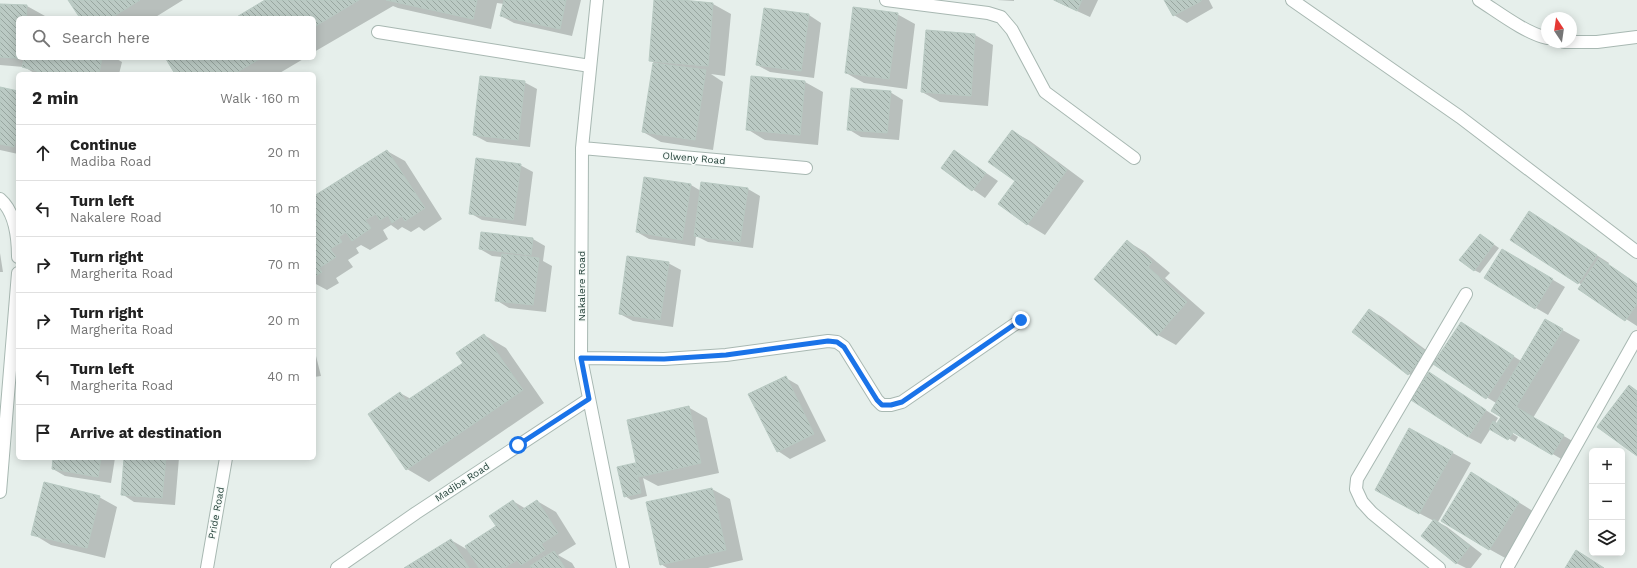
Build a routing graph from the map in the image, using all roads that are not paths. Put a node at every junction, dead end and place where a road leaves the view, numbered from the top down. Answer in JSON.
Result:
{"nodes":[{"id":1,"x":598,"y":0,"type":"edge"},
{"id":2,"x":886,"y":0,"type":"edge"},
{"id":3,"x":1292,"y":0,"type":"edge"},
{"id":4,"x":1479,"y":0,"type":"edge"},
{"id":5,"x":378,"y":32,"type":"dead end"},
{"id":6,"x":1541,"y":36,"type":"edge"},
{"id":7,"x":1637,"y":37,"type":"edge"},
{"id":8,"x":1577,"y":42,"type":"edge"},
{"id":9,"x":590,"y":66,"type":"junction"},
{"id":10,"x":582,"y":148,"type":"junction"},
{"id":11,"x":1134,"y":158,"type":"dead end"},
{"id":12,"x":806,"y":168,"type":"dead end"},
{"id":13,"x":0,"y":198,"type":"edge"},
{"id":14,"x":16,"y":242,"type":"edge"},
{"id":15,"x":1637,"y":252,"type":"edge"},
{"id":16,"x":1466,"y":294,"type":"dead end"},
{"id":17,"x":16,"y":297,"type":"edge"},
{"id":18,"x":1021,"y":320,"type":"dead end"},
{"id":19,"x":1637,"y":337,"type":"edge"},
{"id":20,"x":581,"y":358,"type":"junction"},
{"id":21,"x":589,"y":399,"type":"junction"},
{"id":22,"x":226,"y":460,"type":"edge"},
{"id":23,"x":0,"y":492,"type":"edge"},
{"id":24,"x":207,"y":568,"type":"edge"},
{"id":25,"x":337,"y":568,"type":"edge"},
{"id":26,"x":623,"y":568,"type":"edge"},
{"id":27,"x":1439,"y":568,"type":"edge"},
{"id":28,"x":1507,"y":568,"type":"edge"}],
"edges":[{"from":1,"to":9,"type":"street","name":"Nakalere Road"},
{"from":2,"to":11,"type":"street"},
{"from":3,"to":15,"type":"street"},
{"from":4,"to":6,"type":"street"},
{"from":5,"to":9,"type":"street"},
{"from":7,"to":8,"type":"street"},
{"from":9,"to":10,"type":"street","name":"Nakalere Road"},
{"from":10,"to":12,"type":"street","name":"Olweny Road"},
{"from":10,"to":20,"type":"street","name":"Nakalere Road"},
{"from":13,"to":14,"type":"street"},
{"from":16,"to":27,"type":"street"},
{"from":17,"to":23,"type":"street"},
{"from":18,"to":20,"type":"street"},
{"from":19,"to":28,"type":"street"},
{"from":20,"to":21,"type":"street","name":"Nakalere Road"},
{"from":21,"to":25,"type":"street","name":"Madiba Road"},
{"from":21,"to":26,"type":"street","name":"Nakalere Road"},
{"from":22,"to":24,"type":"street","name":"Pride Road"}]}
